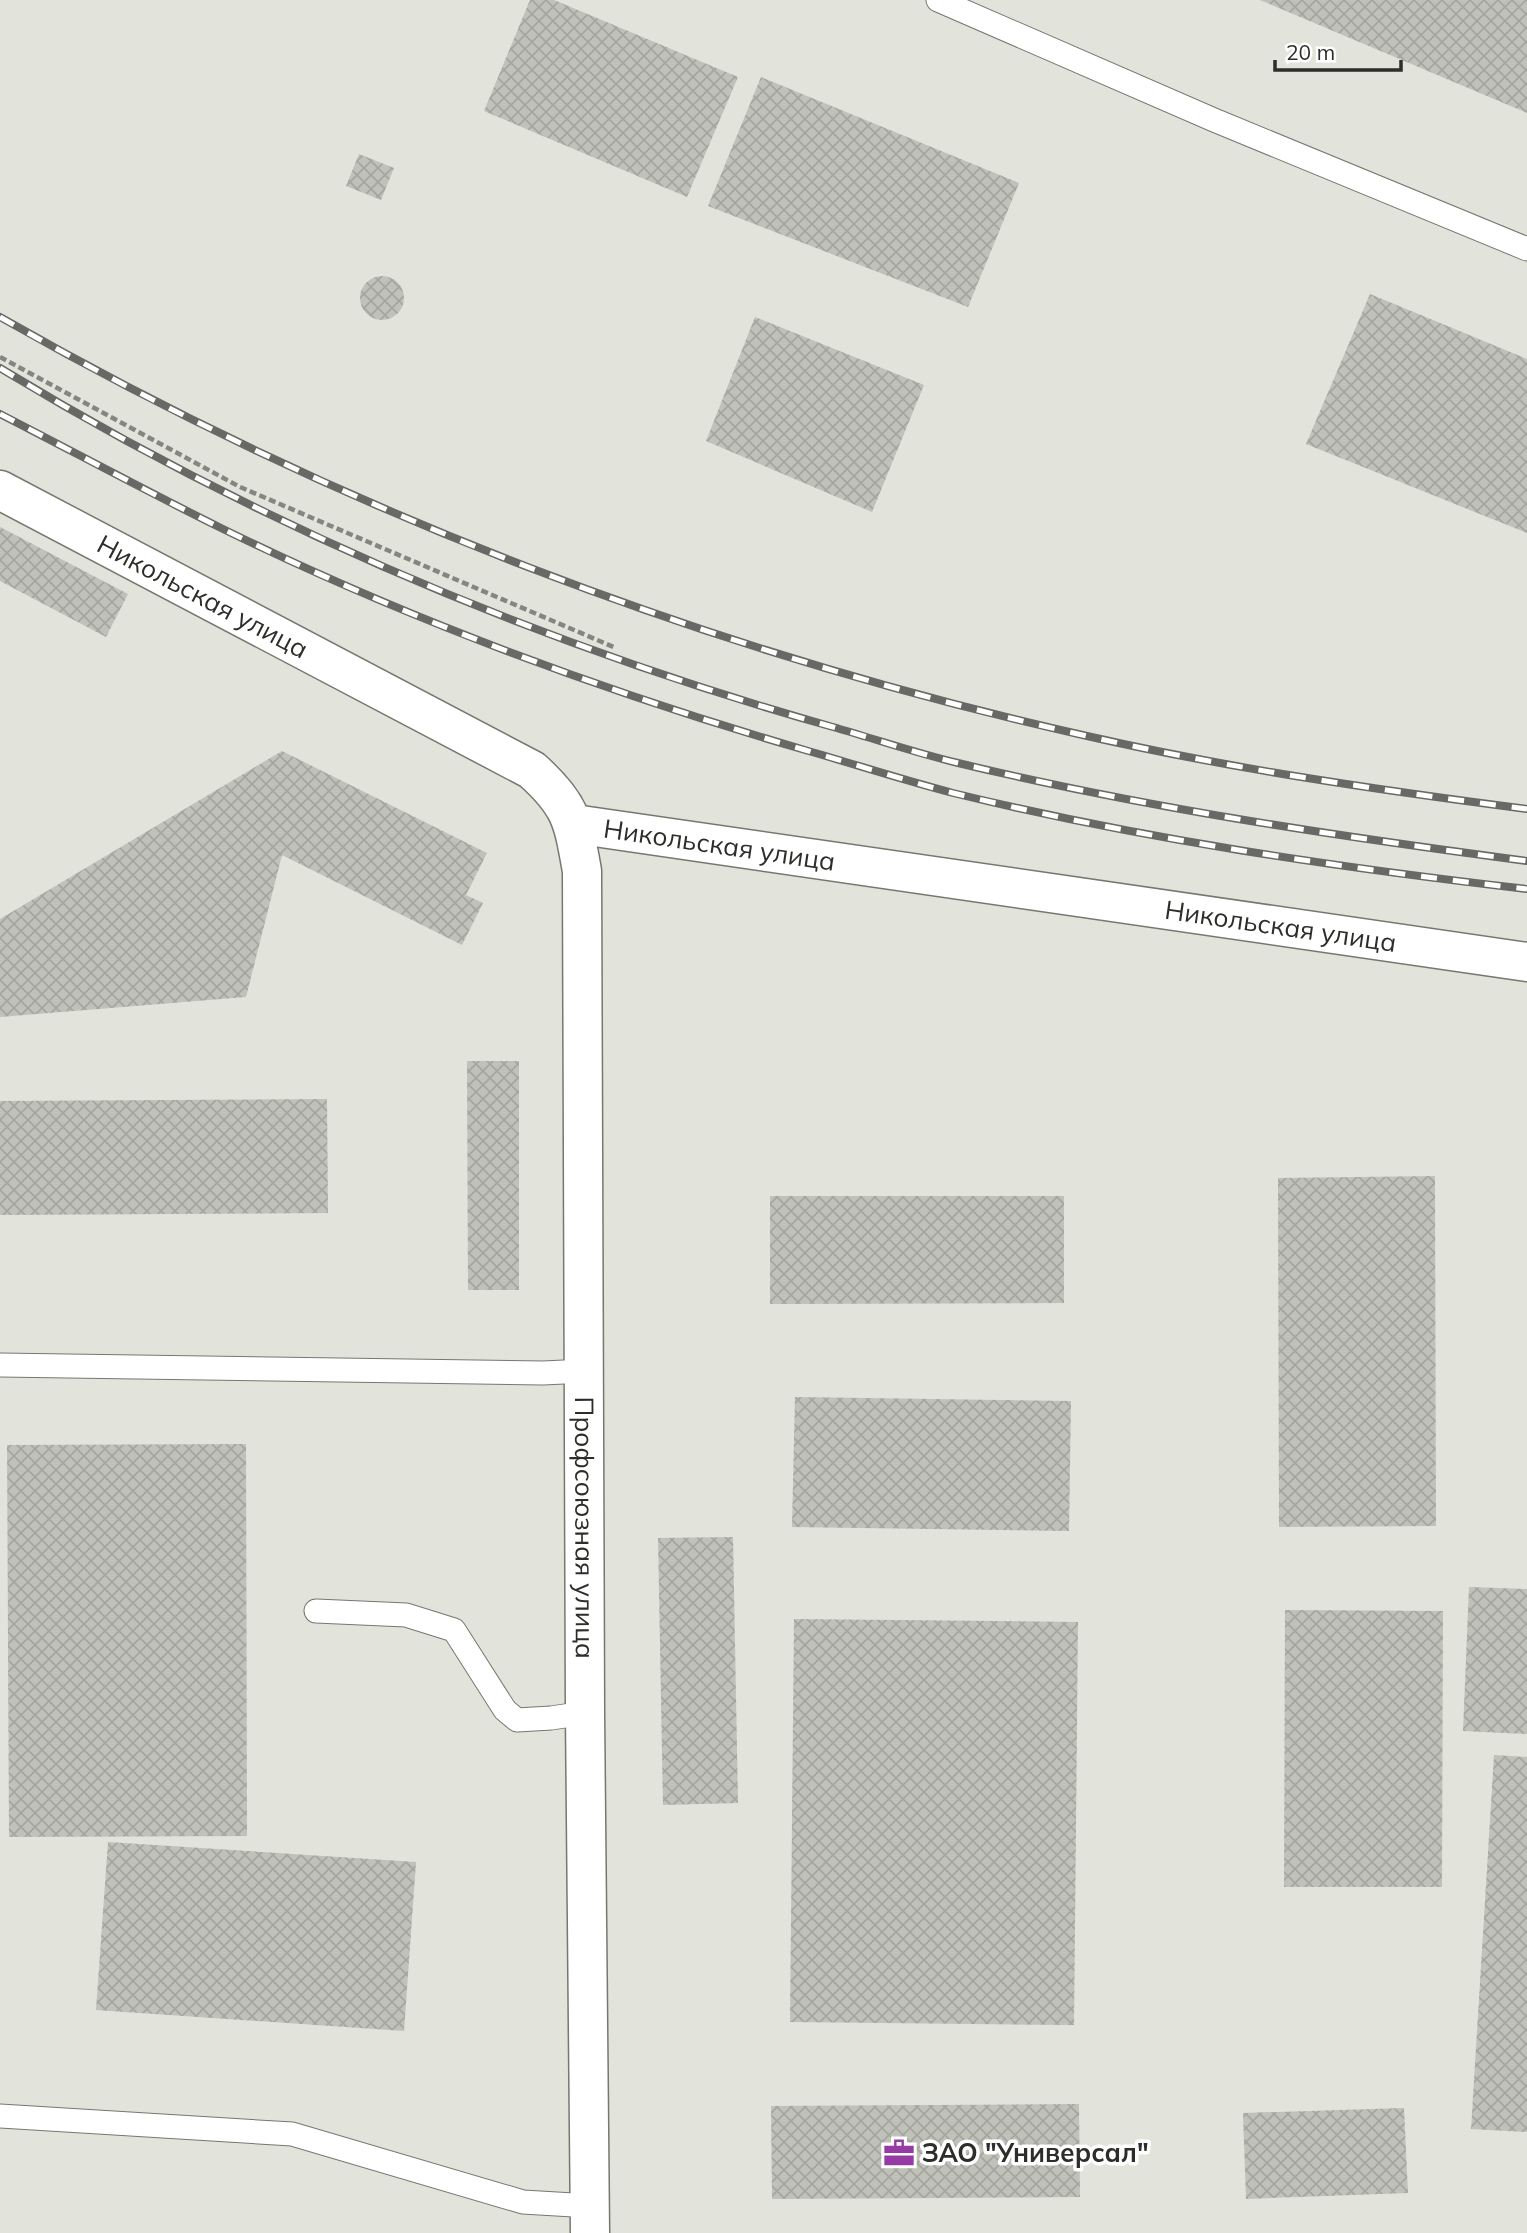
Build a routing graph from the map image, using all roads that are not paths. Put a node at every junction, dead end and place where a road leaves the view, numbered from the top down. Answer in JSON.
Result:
{"nodes":[{"id":1,"x":938,"y":0,"type":"edge"},
{"id":2,"x":1527,"y":249,"type":"edge"},
{"id":3,"x":0,"y":489,"type":"edge"},
{"id":4,"x":574,"y":824,"type":"junction"},
{"id":5,"x":1527,"y":962,"type":"edge"},
{"id":6,"x":0,"y":1365,"type":"edge"},
{"id":7,"x":585,"y":1371,"type":"junction"},
{"id":8,"x":316,"y":1611,"type":"dead end"},
{"id":9,"x":585,"y":1713,"type":"junction"},
{"id":10,"x":0,"y":2116,"type":"edge"},
{"id":11,"x":590,"y":2219,"type":"edge"}],
"edges":[{"from":1,"to":2,"type":"lane"},
{"from":3,"to":4,"type":"street","name":"Никольская улица"},
{"from":4,"to":5,"type":"street","name":"Никольская улица"},
{"from":4,"to":7,"type":"street","name":"Профсоюзная улица"},
{"from":6,"to":7,"type":"lane"},
{"from":7,"to":9,"type":"street","name":"Профсоюзная улица"},
{"from":8,"to":9,"type":"lane"},
{"from":9,"to":11,"type":"street","name":"Профсоюзная улица"},
{"from":10,"to":11,"type":"lane"}]}
